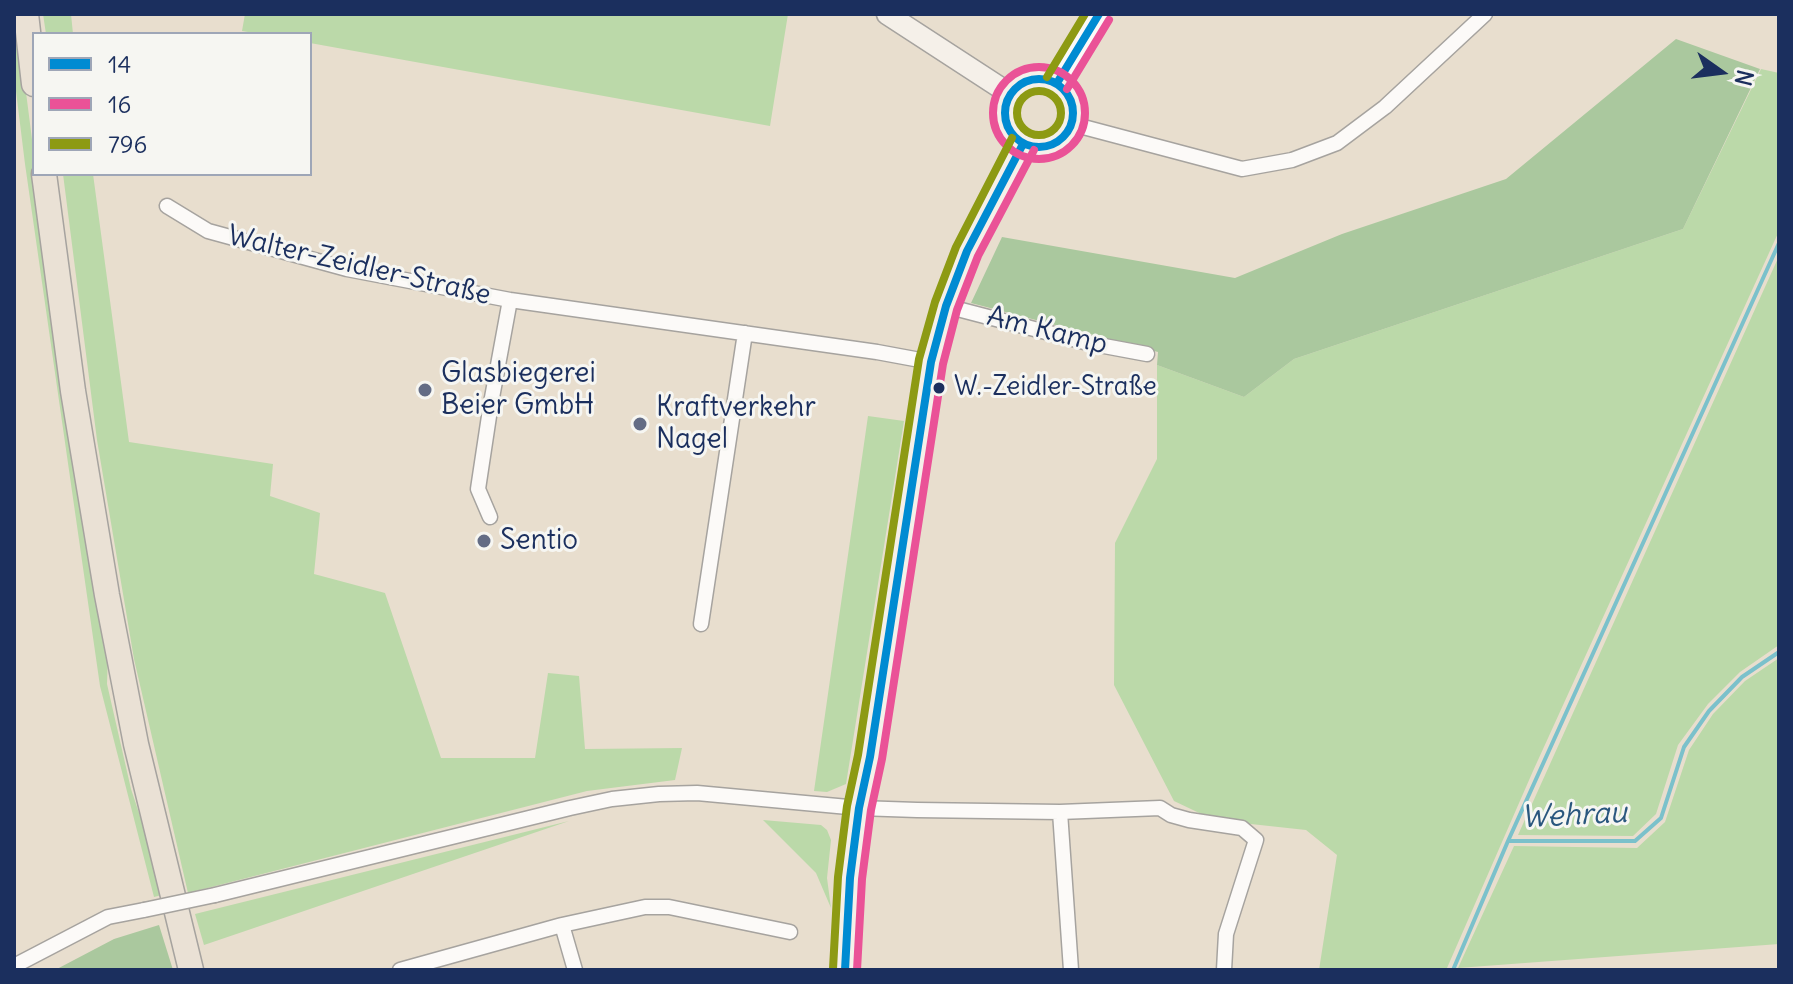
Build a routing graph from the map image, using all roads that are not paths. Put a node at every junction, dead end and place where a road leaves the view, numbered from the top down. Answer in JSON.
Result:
{"nodes":[{"id":1,"x":26,"y":14,"type":"edge"},
{"id":2,"x":887,"y":14,"type":"edge"},
{"id":3,"x":1099,"y":14,"type":"edge"},
{"id":4,"x":1485,"y":14,"type":"edge"},
{"id":5,"x":32,"y":66,"type":"edge"},
{"id":6,"x":1057,"y":83,"type":"junction"},
{"id":7,"x":1010,"y":94,"type":"junction"},
{"id":8,"x":1072,"y":124,"type":"junction"},
{"id":9,"x":1023,"y":144,"type":"junction"},
{"id":10,"x":44,"y":176,"type":"edge"},
{"id":11,"x":167,"y":206,"type":"dead end"},
{"id":12,"x":510,"y":300,"type":"junction"},
{"id":13,"x":946,"y":306,"type":"junction"},
{"id":14,"x":745,"y":333,"type":"junction"},
{"id":15,"x":1147,"y":354,"type":"dead end"},
{"id":16,"x":931,"y":362,"type":"junction"},
{"id":17,"x":490,"y":517,"type":"dead end"},
{"id":18,"x":701,"y":624,"type":"dead end"},
{"id":19,"x":859,"y":808,"type":"junction"},
{"id":20,"x":1060,"y":812,"type":"junction"},
{"id":21,"x":562,"y":925,"type":"junction"},
{"id":22,"x":790,"y":932,"type":"dead end"},
{"id":23,"x":14,"y":966,"type":"edge"},
{"id":24,"x":191,"y":970,"type":"edge"},
{"id":25,"x":400,"y":970,"type":"edge"},
{"id":26,"x":575,"y":970,"type":"edge"},
{"id":27,"x":845,"y":970,"type":"edge"},
{"id":28,"x":1071,"y":970,"type":"edge"},
{"id":29,"x":1224,"y":970,"type":"edge"}],
"edges":[{"from":1,"to":5,"type":"highway"},
{"from":2,"to":7,"type":"main road"},
{"from":3,"to":6,"type":"street"},
{"from":4,"to":8,"type":"street"},
{"from":6,"to":7,"type":"main road"},
{"from":6,"to":8,"type":"main road"},
{"from":7,"to":9,"type":"main road"},
{"from":8,"to":9,"type":"main road"},
{"from":9,"to":13,"type":"main road","name":"Am Kamp"},
{"from":10,"to":24,"type":"highway"},
{"from":11,"to":12,"type":"street","name":"Walter-Zeidler-Straße"},
{"from":12,"to":14,"type":"street","name":"Walter-Zeidler-Straße"},
{"from":12,"to":17,"type":"street","name":"Walter-Zeidler-Straße"},
{"from":13,"to":15,"type":"street","name":"Am Kamp"},
{"from":13,"to":16,"type":"main road","name":"Am Kamp"},
{"from":14,"to":16,"type":"street","name":"Walter-Zeidler-Straße"},
{"from":14,"to":18,"type":"street"},
{"from":16,"to":19,"type":"main road","name":"Am Kamp"},
{"from":19,"to":20,"type":"street"},
{"from":19,"to":23,"type":"street","bridge":true},
{"from":19,"to":27,"type":"main road","name":"Am Kamp"},
{"from":20,"to":28,"type":"street"},
{"from":20,"to":29,"type":"street"},
{"from":21,"to":22,"type":"street"},
{"from":21,"to":25,"type":"street"},
{"from":21,"to":26,"type":"street"}]}
